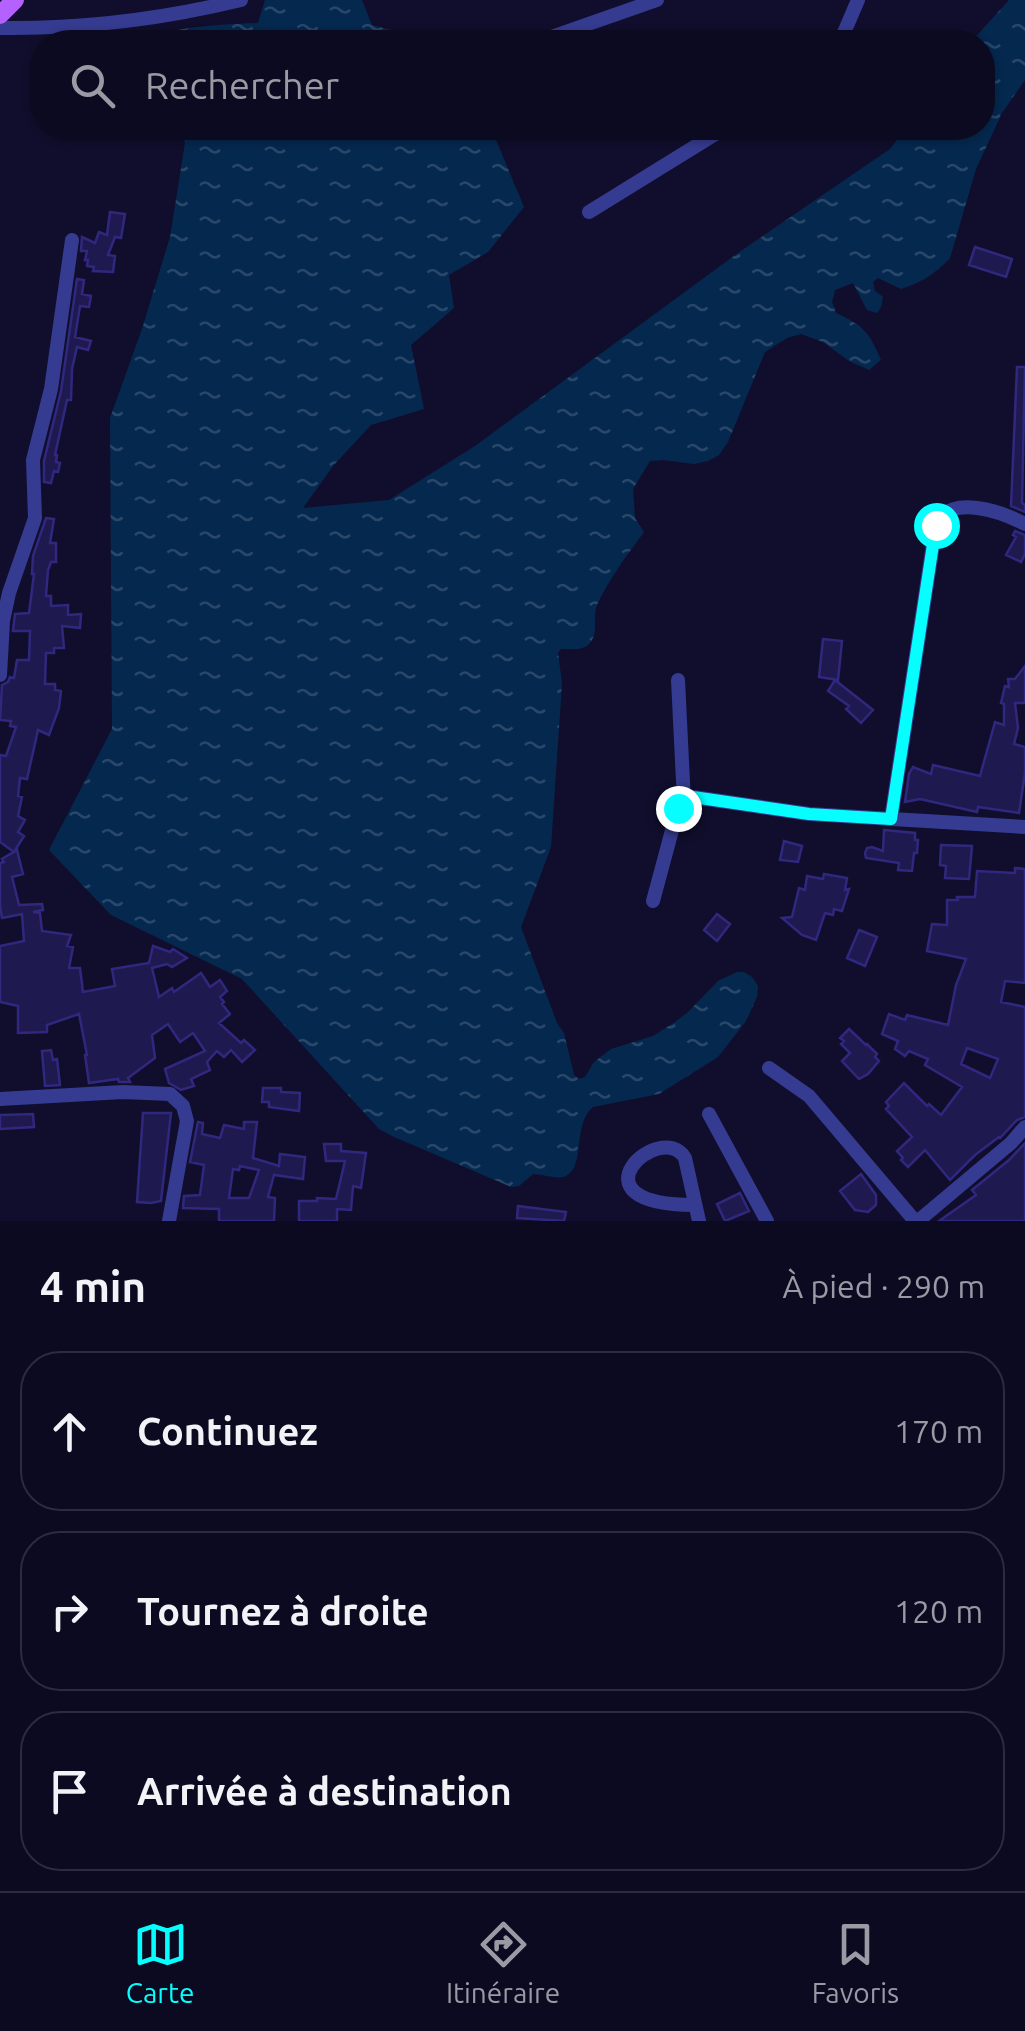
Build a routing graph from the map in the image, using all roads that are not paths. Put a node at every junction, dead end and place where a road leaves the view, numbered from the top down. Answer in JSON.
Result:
{"nodes":[{"id":1,"x":15,"y":0,"type":"edge"},
{"id":2,"x":242,"y":0,"type":"edge"},
{"id":3,"x":657,"y":0,"type":"edge"},
{"id":4,"x":858,"y":0,"type":"edge"},
{"id":5,"x":0,"y":15,"type":"edge"},
{"id":6,"x":0,"y":28,"type":"edge"},
{"id":7,"x":571,"y":30,"type":"edge"},
{"id":8,"x":845,"y":30,"type":"edge"},
{"id":9,"x":706,"y":140,"type":"edge"},
{"id":10,"x":590,"y":212,"type":"dead end"},
{"id":11,"x":72,"y":240,"type":"dead end"},
{"id":12,"x":1025,"y":524,"type":"edge"},
{"id":13,"x":0,"y":675,"type":"edge"},
{"id":14,"x":678,"y":680,"type":"dead end"},
{"id":15,"x":684,"y":802,"type":"junction"},
{"id":16,"x":891,"y":819,"type":"junction"},
{"id":17,"x":1025,"y":827,"type":"edge"},
{"id":18,"x":653,"y":901,"type":"dead end"},
{"id":19,"x":769,"y":1068,"type":"dead end"},
{"id":20,"x":0,"y":1099,"type":"edge"},
{"id":21,"x":708,"y":1114,"type":"dead end"},
{"id":22,"x":1025,"y":1128,"type":"edge"},
{"id":23,"x":694,"y":1205,"type":"junction"},
{"id":24,"x":170,"y":1221,"type":"edge"},
{"id":25,"x":698,"y":1221,"type":"edge"},
{"id":26,"x":767,"y":1221,"type":"edge"},
{"id":27,"x":917,"y":1221,"type":"edge"}],
"edges":[{"from":1,"to":5,"type":"main road"},
{"from":2,"to":6,"type":"street"},
{"from":3,"to":7,"type":"street"},
{"from":4,"to":8,"type":"street"},
{"from":9,"to":10,"type":"street"},
{"from":11,"to":13,"type":"street"},
{"from":12,"to":16,"type":"street"},
{"from":14,"to":15,"type":"street"},
{"from":15,"to":16,"type":"street"},
{"from":15,"to":18,"type":"street"},
{"from":16,"to":17,"type":"street"},
{"from":19,"to":27,"type":"street"},
{"from":20,"to":24,"type":"street"},
{"from":21,"to":26,"type":"street"},
{"from":22,"to":27,"type":"street"},
{"from":23,"to":23,"type":"street"},
{"from":23,"to":25,"type":"street"}]}
